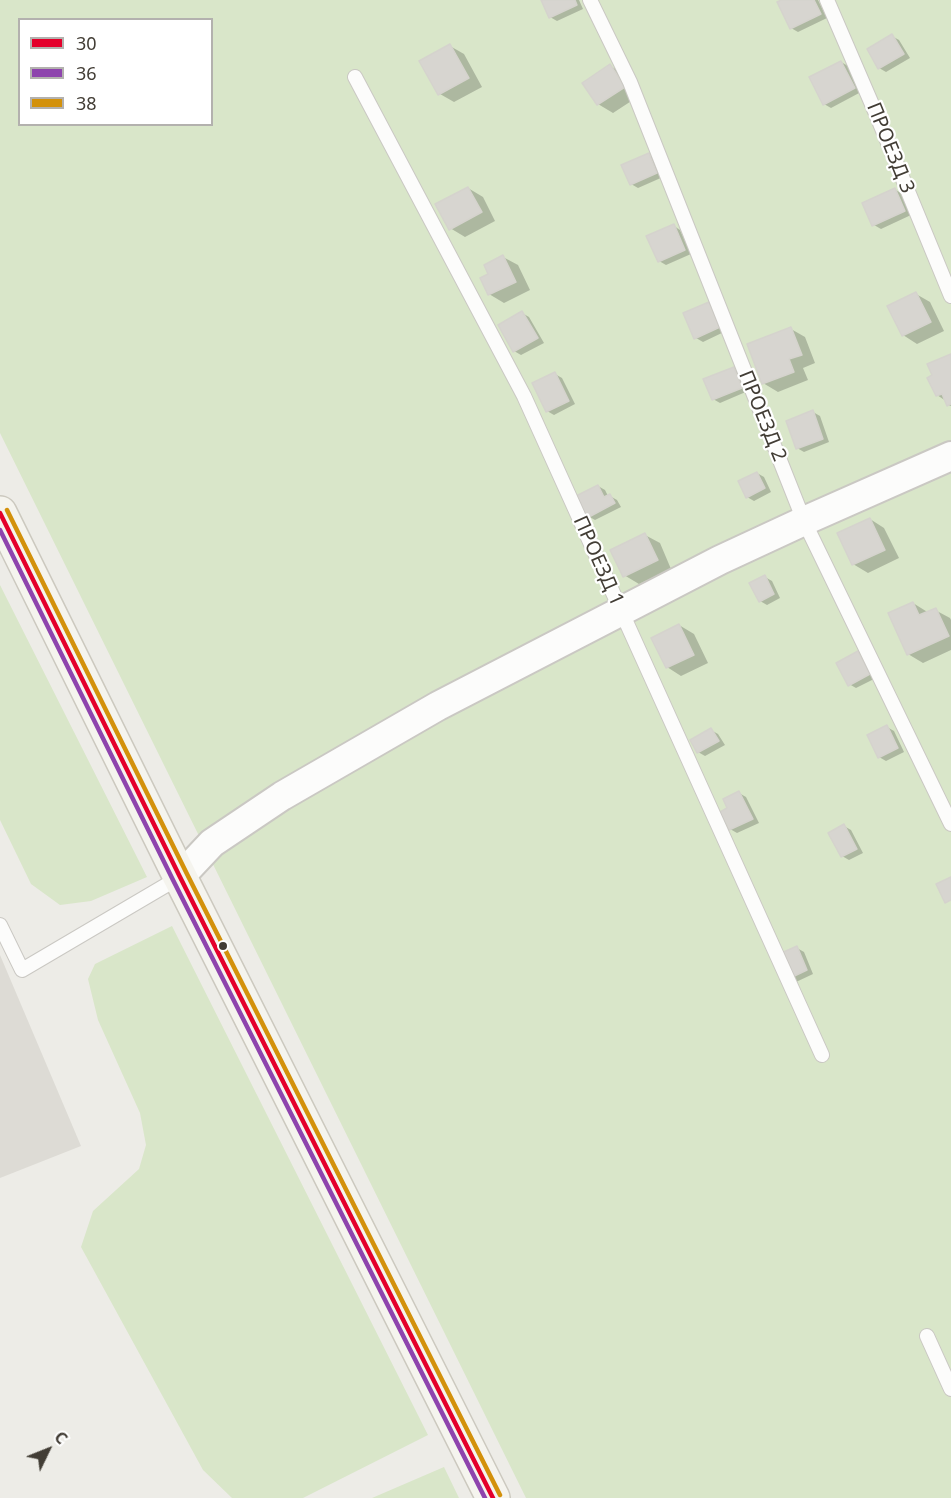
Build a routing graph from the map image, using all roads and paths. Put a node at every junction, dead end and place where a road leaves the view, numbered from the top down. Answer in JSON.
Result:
{"nodes":[{"id":1,"x":590,"y":0,"type":"edge"},
{"id":2,"x":827,"y":0,"type":"edge"},
{"id":3,"x":355,"y":77,"type":"dead end"},
{"id":4,"x":951,"y":296,"type":"edge"},
{"id":5,"x":951,"y":456,"type":"edge"},
{"id":6,"x":0,"y":513,"type":"edge"},
{"id":7,"x":804,"y":521,"type":"junction"},
{"id":8,"x":9,"y":551,"type":"edge"},
{"id":9,"x":621,"y":611,"type":"junction"},
{"id":10,"x":951,"y":824,"type":"edge"},
{"id":11,"x":180,"y":877,"type":"junction"},
{"id":12,"x":0,"y":925,"type":"edge"},
{"id":13,"x":822,"y":1055,"type":"dead end"},
{"id":14,"x":927,"y":1336,"type":"dead end"},
{"id":15,"x":951,"y":1389,"type":"edge"},
{"id":16,"x":493,"y":1498,"type":"edge"}],
"edges":[{"from":1,"to":7,"type":"lane","name":"ПРОЕЗД 2"},
{"from":2,"to":4,"type":"lane","name":"ПРОЕЗД 3"},
{"from":3,"to":9,"type":"lane","name":"ПРОЕЗД 1"},
{"from":5,"to":7,"type":"street"},
{"from":6,"to":8,"type":"main road"},
{"from":7,"to":9,"type":"street"},
{"from":7,"to":10,"type":"lane","name":"ПРОЕЗД 2"},
{"from":8,"to":11,"type":"main road"},
{"from":9,"to":11,"type":"street"},
{"from":9,"to":13,"type":"lane","name":"ПРОЕЗД 1"},
{"from":11,"to":12,"type":"lane"},
{"from":11,"to":16,"type":"main road"},
{"from":14,"to":15,"type":"lane"}]}
